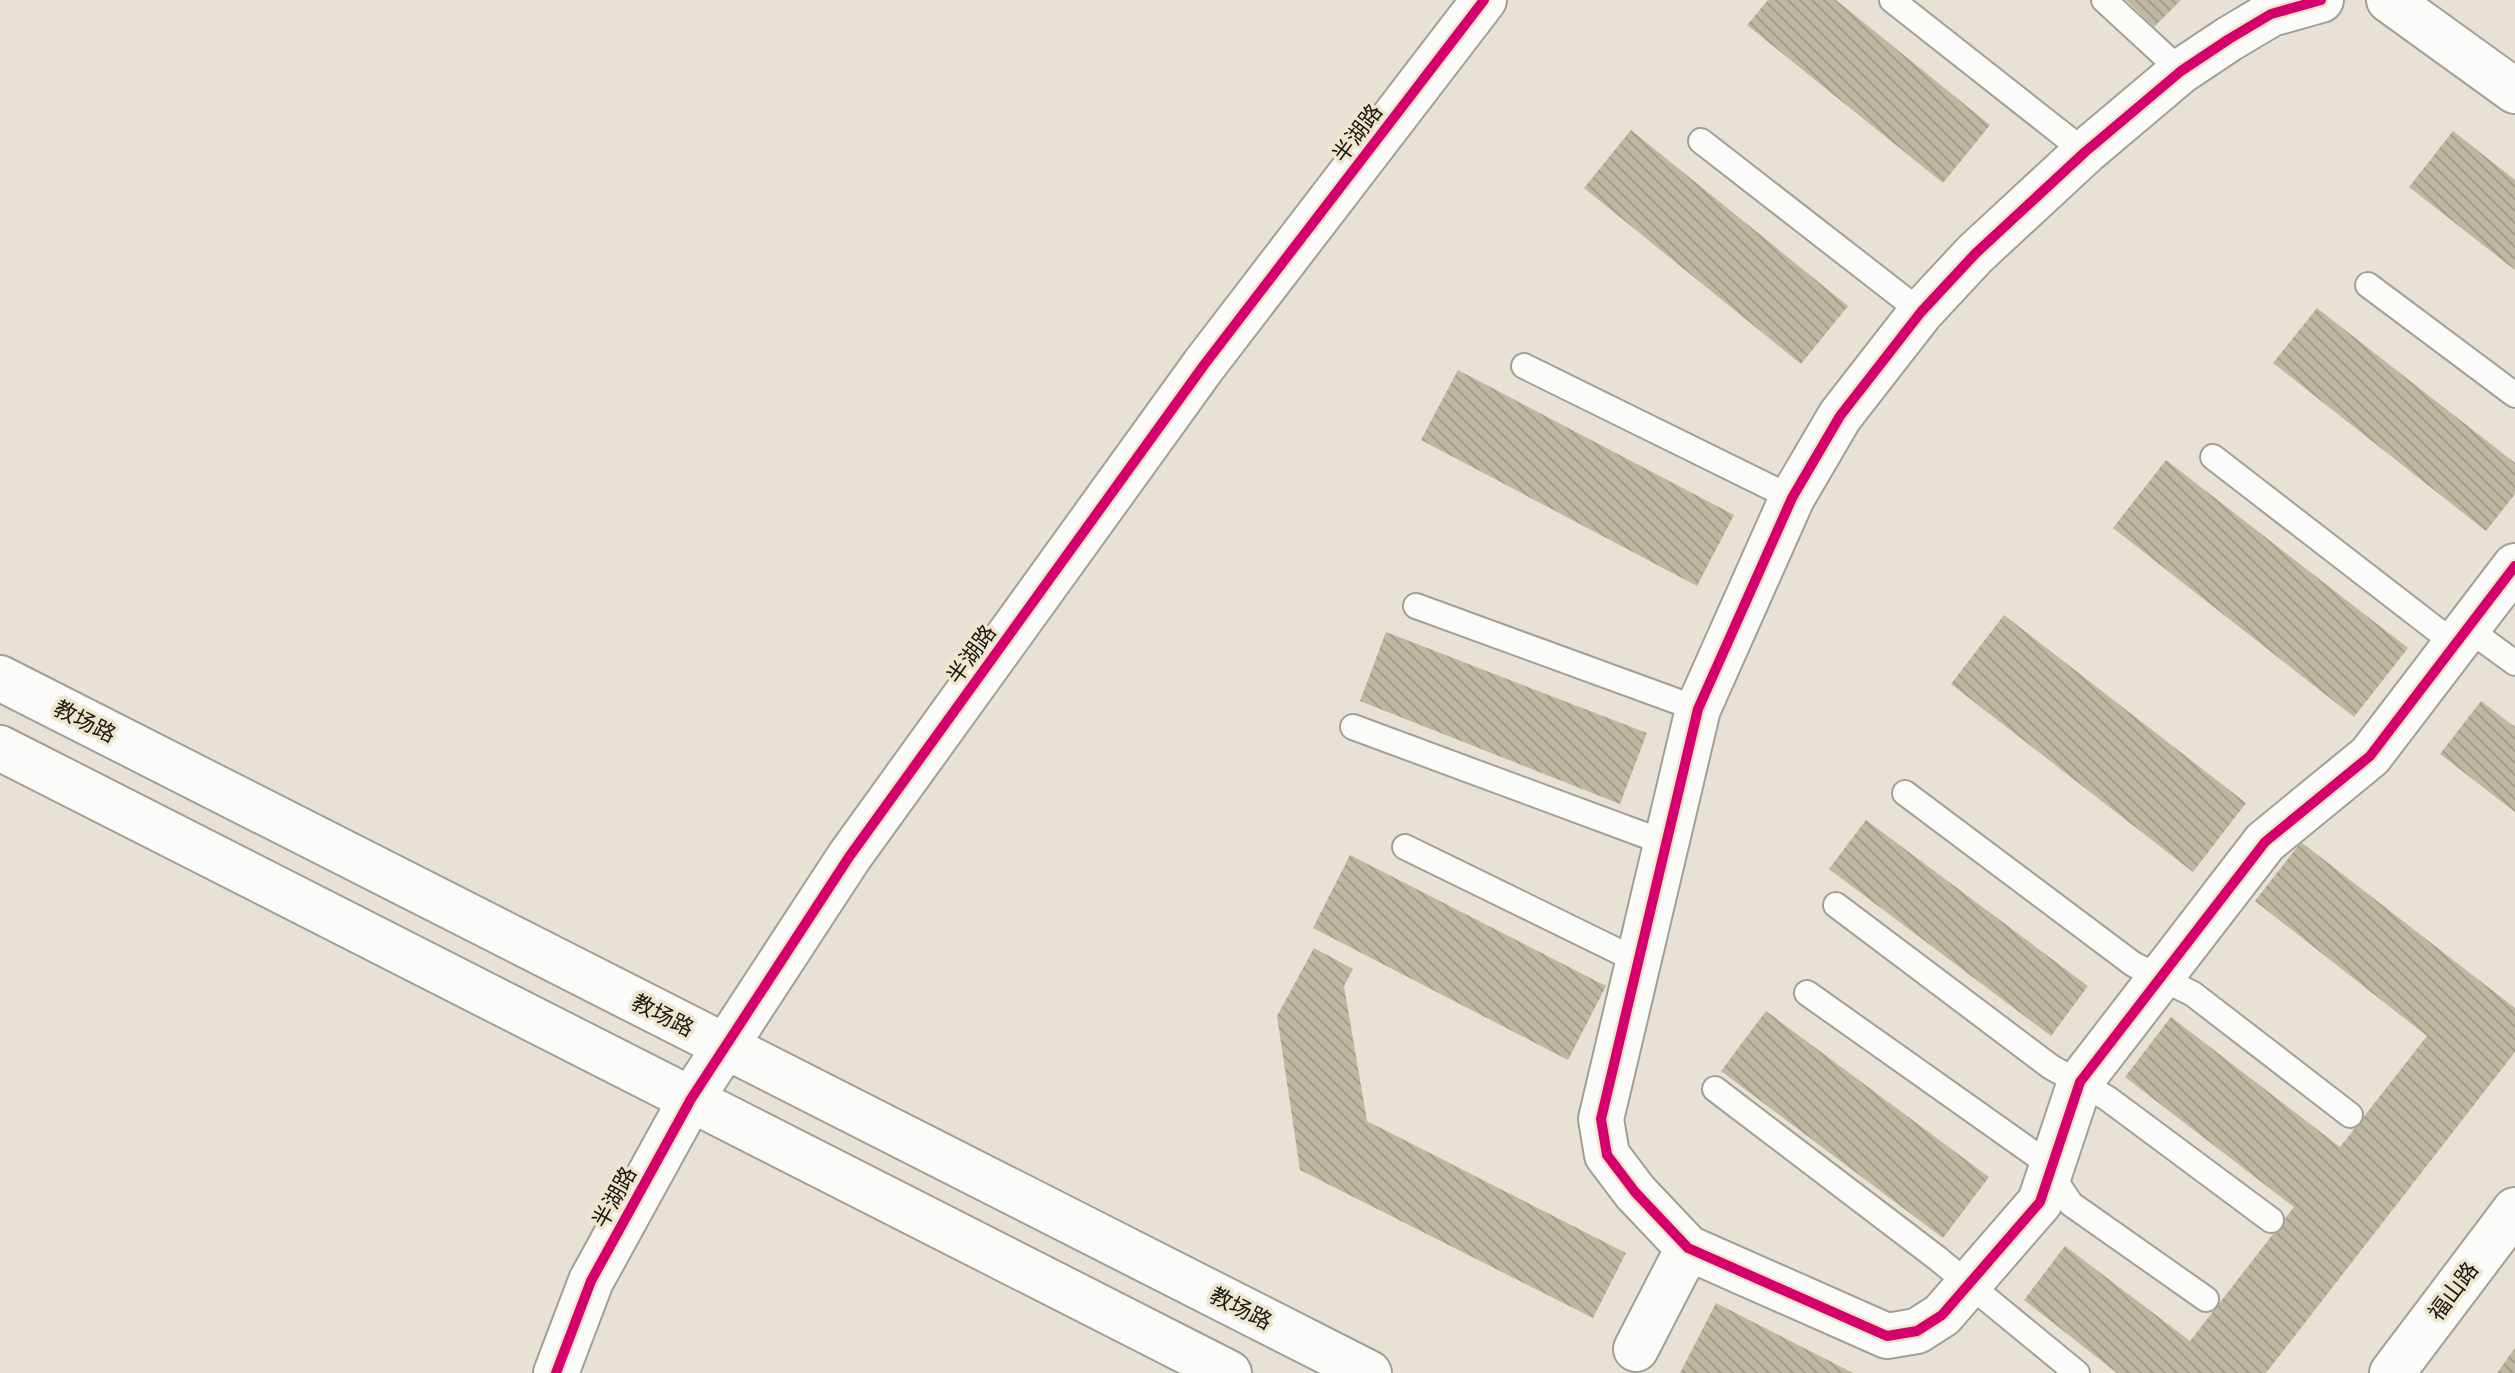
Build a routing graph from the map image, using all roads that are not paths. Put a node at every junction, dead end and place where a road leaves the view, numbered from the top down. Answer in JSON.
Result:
{"nodes":[{"id":1,"x":1484,"y":0,"type":"edge"},
{"id":2,"x":1892,"y":0,"type":"edge"},
{"id":3,"x":2104,"y":0,"type":"edge"},
{"id":4,"x":2310,"y":1,"type":"edge"},
{"id":5,"x":2414,"y":7,"type":"edge"},
{"id":6,"x":2181,"y":71,"type":"junction"},
{"id":7,"x":2515,"y":91,"type":"edge"},
{"id":8,"x":1701,"y":141,"type":"dead end"},
{"id":9,"x":2085,"y":152,"type":"junction"},
{"id":10,"x":2368,"y":285,"type":"dead end"},
{"id":11,"x":1921,"y":312,"type":"junction"},
{"id":12,"x":1524,"y":366,"type":"dead end"},
{"id":13,"x":2515,"y":395,"type":"edge"},
{"id":14,"x":2213,"y":457,"type":"dead end"},
{"id":15,"x":1792,"y":498,"type":"junction"},
{"id":16,"x":2515,"y":566,"type":"edge"},
{"id":17,"x":1416,"y":606,"type":"dead end"},
{"id":18,"x":2461,"y":636,"type":"junction"},
{"id":19,"x":2515,"y":663,"type":"edge"},
{"id":20,"x":0,"y":678,"type":"edge"},
{"id":21,"x":1698,"y":709,"type":"junction"},
{"id":22,"x":1353,"y":727,"type":"dead end"},
{"id":23,"x":0,"y":748,"type":"edge"},
{"id":24,"x":1905,"y":793,"type":"dead end"},
{"id":25,"x":1666,"y":843,"type":"junction"},
{"id":26,"x":1405,"y":847,"type":"dead end"},
{"id":27,"x":1836,"y":905,"type":"dead end"},
{"id":28,"x":1638,"y":961,"type":"junction"},
{"id":29,"x":2160,"y":978,"type":"junction"},
{"id":30,"x":1807,"y":993,"type":"dead end"},
{"id":31,"x":726,"y":1047,"type":"junction"},
{"id":32,"x":2080,"y":1082,"type":"junction"},
{"id":33,"x":1715,"y":1089,"type":"dead end"},
{"id":34,"x":691,"y":1099,"type":"junction"},
{"id":35,"x":2350,"y":1115,"type":"dead end"},
{"id":36,"x":2051,"y":1174,"type":"junction"},
{"id":37,"x":2515,"y":1210,"type":"edge"},
{"id":38,"x":2271,"y":1220,"type":"dead end"},
{"id":39,"x":1688,"y":1248,"type":"junction"},
{"id":40,"x":1968,"y":1285,"type":"junction"},
{"id":41,"x":2206,"y":1299,"type":"dead end"},
{"id":42,"x":1636,"y":1349,"type":"dead end"},
{"id":43,"x":556,"y":1373,"type":"edge"},
{"id":44,"x":1229,"y":1373,"type":"edge"},
{"id":45,"x":1369,"y":1373,"type":"edge"},
{"id":46,"x":2077,"y":1373,"type":"edge"},
{"id":47,"x":2392,"y":1373,"type":"edge"}],
"edges":[{"from":1,"to":31,"type":"street","name":"半湖路"},
{"from":2,"to":9,"type":"lane"},
{"from":3,"to":6,"type":"lane"},
{"from":4,"to":6,"type":"street"},
{"from":5,"to":7,"type":"street"},
{"from":6,"to":9,"type":"street"},
{"from":8,"to":11,"type":"lane"},
{"from":9,"to":11,"type":"street"},
{"from":10,"to":13,"type":"lane"},
{"from":11,"to":15,"type":"street"},
{"from":12,"to":15,"type":"lane"},
{"from":14,"to":18,"type":"lane"},
{"from":15,"to":21,"type":"street"},
{"from":16,"to":18,"type":"street"},
{"from":17,"to":21,"type":"lane"},
{"from":18,"to":19,"type":"lane"},
{"from":18,"to":29,"type":"street"},
{"from":20,"to":31,"type":"street","name":"教场路"},
{"from":21,"to":25,"type":"street"},
{"from":22,"to":25,"type":"lane"},
{"from":23,"to":34,"type":"street"},
{"from":24,"to":29,"type":"lane"},
{"from":25,"to":28,"type":"street"},
{"from":26,"to":28,"type":"lane"},
{"from":27,"to":32,"type":"lane"},
{"from":28,"to":39,"type":"street"},
{"from":29,"to":32,"type":"street"},
{"from":29,"to":35,"type":"lane"},
{"from":30,"to":36,"type":"lane"},
{"from":31,"to":34,"type":"street","name":"半湖路"},
{"from":31,"to":45,"type":"street","name":"教场路"},
{"from":32,"to":36,"type":"street"},
{"from":32,"to":38,"type":"lane"},
{"from":33,"to":40,"type":"lane"},
{"from":34,"to":43,"type":"street","name":"半湖路"},
{"from":34,"to":44,"type":"street"},
{"from":36,"to":40,"type":"street"},
{"from":36,"to":41,"type":"lane"},
{"from":37,"to":47,"type":"street","name":"福山路"},
{"from":39,"to":40,"type":"street"},
{"from":39,"to":42,"type":"street"},
{"from":40,"to":46,"type":"lane"}]}
